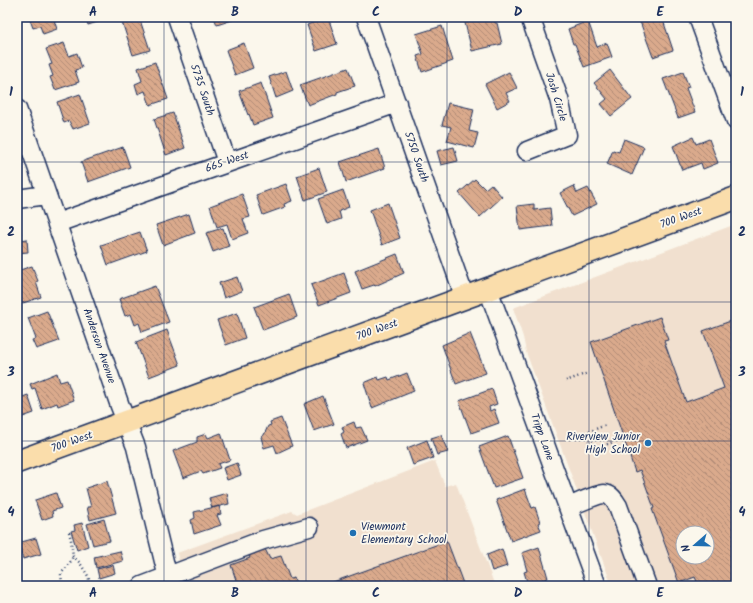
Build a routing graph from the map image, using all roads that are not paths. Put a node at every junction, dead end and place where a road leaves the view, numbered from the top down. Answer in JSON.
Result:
{"nodes":[{"id":1,"x":177,"y":17,"type":"edge"},
{"id":2,"x":366,"y":17,"type":"edge"},
{"id":3,"x":530,"y":17,"type":"edge"},
{"id":4,"x":698,"y":17,"type":"edge"},
{"id":5,"x":397,"y":103,"type":"junction"},
{"id":6,"x":17,"y":109,"type":"edge"},
{"id":7,"x":736,"y":121,"type":"edge"},
{"id":8,"x":527,"y":151,"type":"dead end"},
{"id":9,"x":227,"y":162,"type":"junction"},
{"id":10,"x":47,"y":195,"type":"junction"},
{"id":11,"x":736,"y":198,"type":"edge"},
{"id":12,"x":17,"y":199,"type":"edge"},
{"id":13,"x":57,"y":223,"type":"junction"},
{"id":14,"x":488,"y":289,"type":"junction"},
{"id":15,"x":465,"y":298,"type":"junction"},
{"id":16,"x":127,"y":422,"type":"junction"},
{"id":17,"x":17,"y":462,"type":"edge"},
{"id":18,"x":568,"y":507,"type":"junction"},
{"id":19,"x":309,"y":527,"type":"dead end"},
{"id":20,"x":169,"y":581,"type":"edge"},
{"id":21,"x":142,"y":586,"type":"edge"},
{"id":22,"x":597,"y":586,"type":"edge"},
{"id":23,"x":647,"y":586,"type":"edge"}],
"edges":[{"from":1,"to":9,"type":"street","name":"5735 South"},
{"from":2,"to":5,"type":"street","name":"5750 South"},
{"from":3,"to":8,"type":"street","name":"Josh Circle"},
{"from":4,"to":7,"type":"street"},
{"from":5,"to":9,"type":"street","name":"665 West"},
{"from":5,"to":15,"type":"street","name":"5750 South"},
{"from":6,"to":10,"type":"street","name":"Anderson Avenue"},
{"from":9,"to":13,"type":"street","name":"665 West"},
{"from":10,"to":12,"type":"street"},
{"from":10,"to":13,"type":"street","name":"Anderson Avenue"},
{"from":11,"to":14,"type":"main road","name":"700 West"},
{"from":13,"to":16,"type":"street","name":"Anderson Avenue"},
{"from":14,"to":15,"type":"main road","name":"700 West"},
{"from":14,"to":18,"type":"street","name":"Tripp Lane"},
{"from":15,"to":16,"type":"main road","name":"700 West"},
{"from":16,"to":17,"type":"main road","name":"700 West"},
{"from":16,"to":20,"type":"street","name":"Anderson Avenue"},
{"from":18,"to":22,"type":"street","name":"Tripp Lane"},
{"from":18,"to":23,"type":"street"},
{"from":19,"to":20,"type":"street"},
{"from":20,"to":21,"type":"street"}]}
